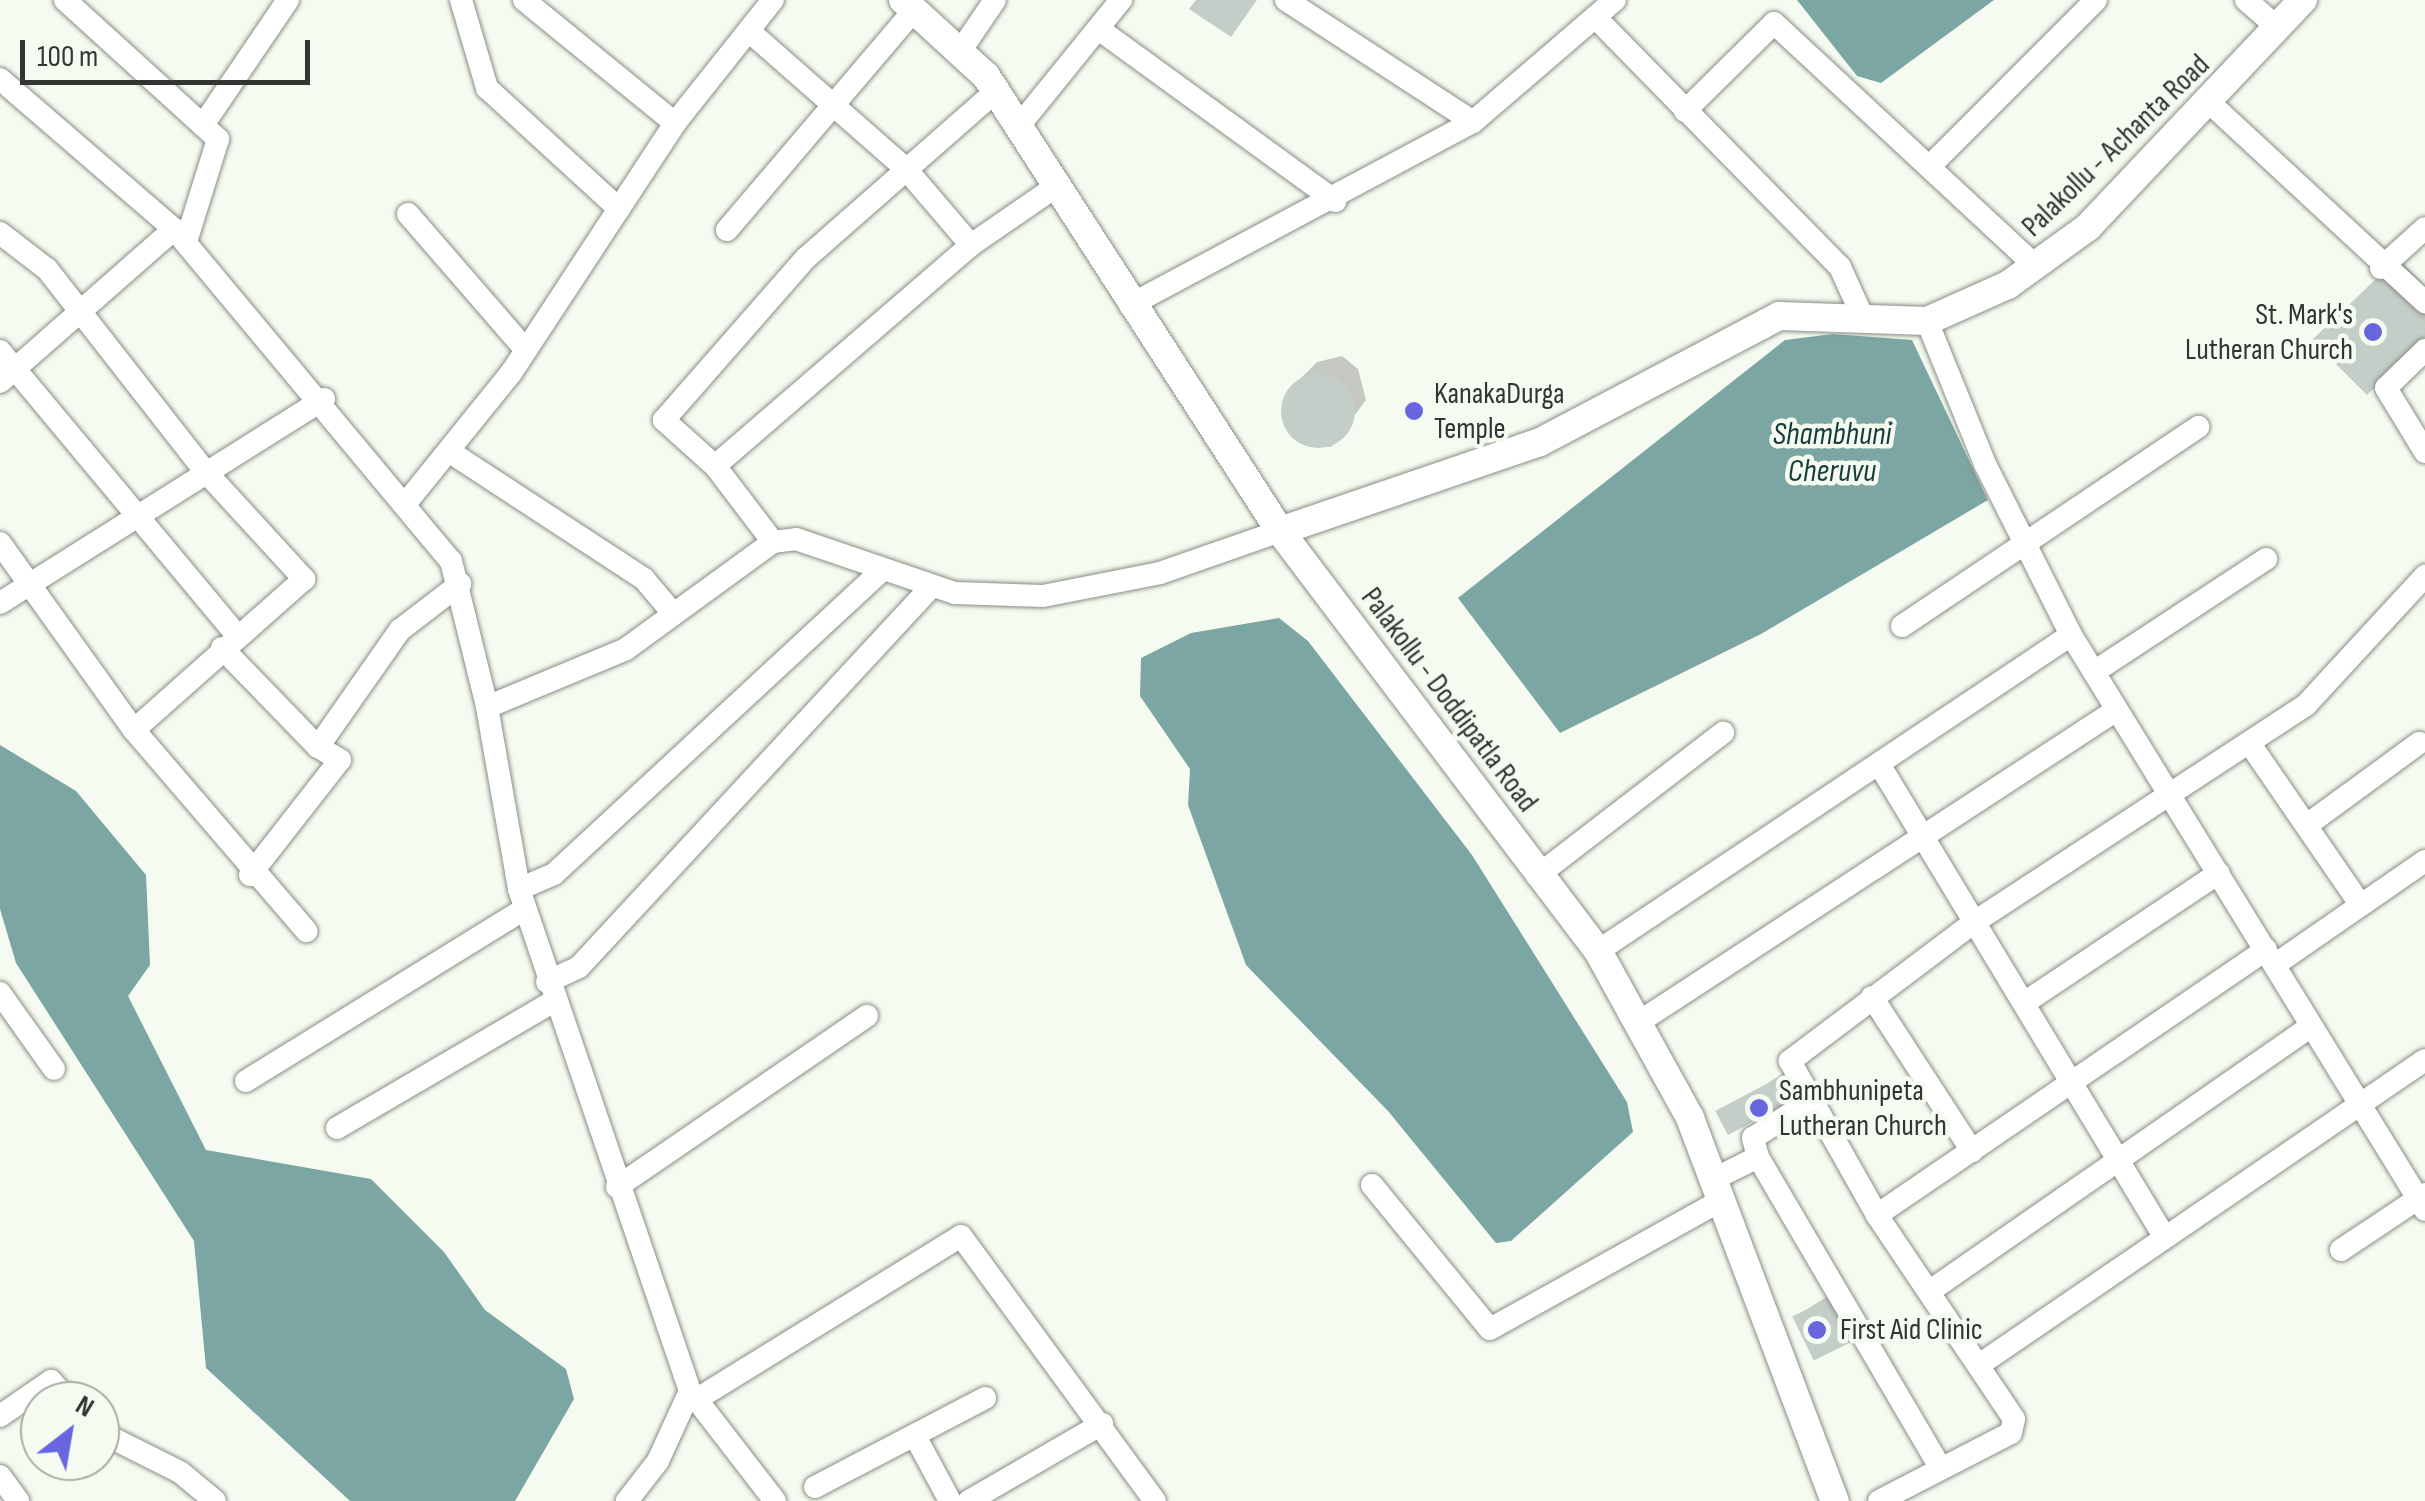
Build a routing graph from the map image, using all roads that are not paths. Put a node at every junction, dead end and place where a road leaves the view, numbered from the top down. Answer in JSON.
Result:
{"nodes":[{"id":1,"x":64,"y":0,"type":"edge"},
{"id":2,"x":288,"y":0,"type":"edge"},
{"id":3,"x":461,"y":0,"type":"edge"},
{"id":4,"x":524,"y":0,"type":"edge"},
{"id":5,"x":773,"y":0,"type":"edge"},
{"id":6,"x":995,"y":0,"type":"edge"},
{"id":7,"x":1121,"y":0,"type":"edge"},
{"id":8,"x":1286,"y":0,"type":"edge"},
{"id":9,"x":1615,"y":0,"type":"edge"},
{"id":10,"x":2096,"y":0,"type":"edge"},
{"id":11,"x":2246,"y":0,"type":"edge"},
{"id":12,"x":2303,"y":0,"type":"edge"},
{"id":13,"x":909,"y":4,"type":"edge"},
{"id":14,"x":1594,"y":18,"type":"junction"},
{"id":15,"x":2278,"y":28,"type":"junction"},
{"id":16,"x":1100,"y":30,"type":"junction"},
{"id":17,"x":749,"y":31,"type":"junction"},
{"id":18,"x":962,"y":50,"type":"junction"},
{"id":19,"x":0,"y":78,"type":"edge"},
{"id":20,"x":996,"y":91,"type":"junction"},
{"id":21,"x":831,"y":103,"type":"junction"},
{"id":22,"x":2210,"y":104,"type":"junction"},
{"id":23,"x":1685,"y":111,"type":"junction"},
{"id":24,"x":1473,"y":122,"type":"junction"},
{"id":25,"x":675,"y":123,"type":"junction"},
{"id":26,"x":203,"y":126,"type":"junction"},
{"id":27,"x":1018,"y":126,"type":"junction"},
{"id":28,"x":1929,"y":167,"type":"junction"},
{"id":29,"x":906,"y":169,"type":"junction"},
{"id":30,"x":1055,"y":188,"type":"junction"},
{"id":31,"x":1335,"y":201,"type":"junction"},
{"id":32,"x":618,"y":209,"type":"junction"},
{"id":33,"x":408,"y":214,"type":"dead end"},
{"id":34,"x":2425,"y":228,"type":"edge"},
{"id":35,"x":727,"y":230,"type":"dead end"},
{"id":36,"x":0,"y":233,"type":"edge"},
{"id":37,"x":180,"y":235,"type":"junction"},
{"id":38,"x":971,"y":245,"type":"junction"},
{"id":39,"x":2037,"y":267,"type":"junction"},
{"id":40,"x":2381,"y":268,"type":"junction"},
{"id":41,"x":2425,"y":302,"type":"edge"},
{"id":42,"x":1130,"y":305,"type":"junction"},
{"id":43,"x":79,"y":310,"type":"junction"},
{"id":44,"x":1863,"y":318,"type":"junction"},
{"id":45,"x":1927,"y":321,"type":"junction"},
{"id":46,"x":526,"y":350,"type":"junction"},
{"id":47,"x":2425,"y":350,"type":"edge"},
{"id":48,"x":0,"y":351,"type":"edge"},
{"id":49,"x":9,"y":376,"type":"edge"},
{"id":50,"x":324,"y":399,"type":"junction"},
{"id":51,"x":2198,"y":427,"type":"dead end"},
{"id":52,"x":450,"y":452,"type":"junction"},
{"id":53,"x":2425,"y":452,"type":"edge"},
{"id":54,"x":715,"y":466,"type":"junction"},
{"id":55,"x":204,"y":471,"type":"junction"},
{"id":56,"x":406,"y":504,"type":"junction"},
{"id":57,"x":135,"y":513,"type":"junction"},
{"id":58,"x":1280,"y":530,"type":"junction"},
{"id":59,"x":773,"y":542,"type":"junction"},
{"id":60,"x":0,"y":543,"type":"edge"},
{"id":61,"x":2025,"y":548,"type":"junction"},
{"id":62,"x":2266,"y":559,"type":"dead end"},
{"id":63,"x":878,"y":573,"type":"junction"},
{"id":64,"x":2425,"y":576,"type":"edge"},
{"id":65,"x":36,"y":584,"type":"junction"},
{"id":66,"x":460,"y":584,"type":"junction"},
{"id":67,"x":931,"y":587,"type":"junction"},
{"id":68,"x":0,"y":603,"type":"edge"},
{"id":69,"x":672,"y":612,"type":"junction"},
{"id":70,"x":1902,"y":626,"type":"dead end"},
{"id":71,"x":2071,"y":635,"type":"junction"},
{"id":72,"x":230,"y":642,"type":"junction"},
{"id":73,"x":2094,"y":672,"type":"junction"},
{"id":74,"x":488,"y":707,"type":"junction"},
{"id":75,"x":2115,"y":711,"type":"junction"},
{"id":76,"x":134,"y":730,"type":"junction"},
{"id":77,"x":1723,"y":733,"type":"dead end"},
{"id":78,"x":2250,"y":744,"type":"junction"},
{"id":79,"x":2419,"y":744,"type":"dead end"},
{"id":80,"x":318,"y":748,"type":"junction"},
{"id":81,"x":1879,"y":764,"type":"junction"},
{"id":82,"x":2168,"y":796,"type":"junction"},
{"id":83,"x":2307,"y":824,"type":"junction"},
{"id":84,"x":1920,"y":841,"type":"junction"},
{"id":85,"x":2425,"y":862,"type":"edge"},
{"id":86,"x":2219,"y":873,"type":"junction"},
{"id":87,"x":250,"y":875,"type":"junction"},
{"id":88,"x":1538,"y":876,"type":"junction"},
{"id":89,"x":522,"y":899,"type":"junction"},
{"id":90,"x":2360,"y":904,"type":"junction"},
{"id":91,"x":1973,"y":923,"type":"junction"},
{"id":92,"x":306,"y":930,"type":"dead end"},
{"id":93,"x":1598,"y":952,"type":"junction"},
{"id":94,"x":2271,"y":957,"type":"junction"},
{"id":95,"x":0,"y":992,"type":"edge"},
{"id":96,"x":550,"y":992,"type":"junction"},
{"id":97,"x":1872,"y":996,"type":"junction"},
{"id":98,"x":2024,"y":1003,"type":"junction"},
{"id":99,"x":868,"y":1016,"type":"dead end"},
{"id":100,"x":1639,"y":1022,"type":"junction"},
{"id":101,"x":2312,"y":1026,"type":"junction"},
{"id":102,"x":2425,"y":1060,"type":"edge"},
{"id":103,"x":54,"y":1068,"type":"dead end"},
{"id":104,"x":2070,"y":1078,"type":"junction"},
{"id":105,"x":246,"y":1082,"type":"dead end"},
{"id":106,"x":1808,"y":1102,"type":"junction"},
{"id":107,"x":2358,"y":1105,"type":"junction"},
{"id":108,"x":337,"y":1128,"type":"dead end"},
{"id":109,"x":1972,"y":1151,"type":"junction"},
{"id":110,"x":1758,"y":1157,"type":"junction"},
{"id":111,"x":2116,"y":1158,"type":"junction"},
{"id":112,"x":1372,"y":1185,"type":"dead end"},
{"id":113,"x":617,"y":1187,"type":"junction"},
{"id":114,"x":1718,"y":1190,"type":"junction"},
{"id":115,"x":2422,"y":1201,"type":"edge"},
{"id":116,"x":1878,"y":1214,"type":"junction"},
{"id":117,"x":2164,"y":1236,"type":"junction"},
{"id":118,"x":2341,"y":1250,"type":"dead end"},
{"id":119,"x":1930,"y":1292,"type":"junction"},
{"id":120,"x":1980,"y":1365,"type":"junction"},
{"id":121,"x":694,"y":1395,"type":"junction"},
{"id":122,"x":985,"y":1398,"type":"dead end"},
{"id":123,"x":1102,"y":1424,"type":"junction"},
{"id":124,"x":915,"y":1436,"type":"junction"},
{"id":125,"x":120,"y":1442,"type":"edge"},
{"id":126,"x":1940,"y":1467,"type":"junction"},
{"id":127,"x":815,"y":1487,"type":"dead end"},
{"id":128,"x":215,"y":1501,"type":"edge"},
{"id":129,"x":627,"y":1501,"type":"edge"},
{"id":130,"x":775,"y":1501,"type":"edge"},
{"id":131,"x":950,"y":1501,"type":"edge"},
{"id":132,"x":970,"y":1501,"type":"edge"},
{"id":133,"x":1155,"y":1501,"type":"edge"},
{"id":134,"x":1835,"y":1501,"type":"edge"},
{"id":135,"x":1879,"y":1501,"type":"edge"}],
"edges":[{"from":1,"to":26,"type":"street"},
{"from":2,"to":26,"type":"street"},
{"from":3,"to":32,"type":"street"},
{"from":4,"to":25,"type":"street"},
{"from":5,"to":17,"type":"street"},
{"from":6,"to":18,"type":"street"},
{"from":7,"to":16,"type":"street"},
{"from":8,"to":24,"type":"street"},
{"from":9,"to":14,"type":"street"},
{"from":10,"to":28,"type":"street"},
{"from":11,"to":15,"type":"street"},
{"from":12,"to":15,"type":"main road","name":"Palakollu - Achanta Road"},
{"from":13,"to":18,"type":"main road","name":"Palakollu - Doddipatla Road"},
{"from":13,"to":21,"type":"street"},
{"from":14,"to":23,"type":"street"},
{"from":14,"to":24,"type":"street"},
{"from":15,"to":22,"type":"main road","name":"Palakollu - Achanta Road"},
{"from":16,"to":27,"type":"street"},
{"from":16,"to":31,"type":"street"},
{"from":17,"to":21,"type":"street"},
{"from":17,"to":25,"type":"street"},
{"from":18,"to":20,"type":"main road","name":"Palakollu - Doddipatla Road"},
{"from":19,"to":37,"type":"street"},
{"from":20,"to":27,"type":"main road","name":"Palakollu - Doddipatla Road"},
{"from":20,"to":29,"type":"street"},
{"from":21,"to":29,"type":"street"},
{"from":21,"to":35,"type":"street"},
{"from":22,"to":39,"type":"main road","name":"Palakollu - Achanta Road"},
{"from":22,"to":40,"type":"street"},
{"from":23,"to":28,"type":"street"},
{"from":23,"to":44,"type":"street"},
{"from":24,"to":31,"type":"street"},
{"from":25,"to":32,"type":"street"},
{"from":26,"to":37,"type":"street"},
{"from":27,"to":30,"type":"main road","name":"Palakollu - Doddipatla Road"},
{"from":28,"to":39,"type":"street"},
{"from":29,"to":38,"type":"street"},
{"from":29,"to":54,"type":"street"},
{"from":30,"to":38,"type":"street"},
{"from":30,"to":42,"type":"main road","name":"Palakollu - Doddipatla Road"},
{"from":31,"to":42,"type":"street"},
{"from":32,"to":46,"type":"street"},
{"from":33,"to":46,"type":"street"},
{"from":34,"to":40,"type":"street"},
{"from":36,"to":43,"type":"street"},
{"from":37,"to":43,"type":"street"},
{"from":37,"to":50,"type":"street"},
{"from":38,"to":54,"type":"street"},
{"from":39,"to":45,"type":"main road","name":"Palakollu - Achanta Road"},
{"from":40,"to":41,"type":"street"},
{"from":42,"to":58,"type":"main road","name":"Palakollu - Doddipatla Road"},
{"from":43,"to":49,"type":"street"},
{"from":43,"to":55,"type":"street"},
{"from":44,"to":45,"type":"main road","name":"Palakollu - Achanta Road"},
{"from":44,"to":58,"type":"main road","name":"Palakollu - Achanta Road"},
{"from":45,"to":61,"type":"street"},
{"from":46,"to":52,"type":"street"},
{"from":47,"to":53,"type":"street"},
{"from":48,"to":49,"type":"street"},
{"from":49,"to":57,"type":"street"},
{"from":50,"to":55,"type":"street"},
{"from":50,"to":56,"type":"street"},
{"from":51,"to":61,"type":"street"},
{"from":52,"to":56,"type":"street"},
{"from":52,"to":69,"type":"street"},
{"from":54,"to":59,"type":"street"},
{"from":55,"to":57,"type":"street"},
{"from":55,"to":72,"type":"street"},
{"from":56,"to":66,"type":"street"},
{"from":57,"to":65,"type":"street"},
{"from":57,"to":72,"type":"street"},
{"from":58,"to":67,"type":"street"},
{"from":58,"to":88,"type":"main road","name":"Palakollu - Doddipatla Road"},
{"from":59,"to":63,"type":"street"},
{"from":59,"to":69,"type":"street"},
{"from":60,"to":65,"type":"street"},
{"from":61,"to":70,"type":"street"},
{"from":61,"to":71,"type":"street"},
{"from":62,"to":73,"type":"street"},
{"from":63,"to":67,"type":"street"},
{"from":63,"to":89,"type":"street"},
{"from":64,"to":78,"type":"street"},
{"from":65,"to":68,"type":"street"},
{"from":65,"to":76,"type":"street"},
{"from":66,"to":74,"type":"street"},
{"from":66,"to":80,"type":"street"},
{"from":67,"to":96,"type":"street"},
{"from":69,"to":74,"type":"street"},
{"from":71,"to":73,"type":"street"},
{"from":71,"to":81,"type":"street"},
{"from":72,"to":76,"type":"street"},
{"from":72,"to":80,"type":"street"},
{"from":73,"to":75,"type":"street"},
{"from":74,"to":89,"type":"street"},
{"from":75,"to":82,"type":"street"},
{"from":75,"to":84,"type":"street"},
{"from":76,"to":87,"type":"street"},
{"from":77,"to":88,"type":"street"},
{"from":78,"to":82,"type":"street"},
{"from":78,"to":83,"type":"street"},
{"from":79,"to":83,"type":"street"},
{"from":80,"to":87,"type":"street"},
{"from":81,"to":84,"type":"street"},
{"from":81,"to":93,"type":"street"},
{"from":82,"to":86,"type":"street"},
{"from":82,"to":91,"type":"street"},
{"from":83,"to":90,"type":"street"},
{"from":84,"to":91,"type":"street"},
{"from":84,"to":100,"type":"street"},
{"from":85,"to":90,"type":"street"},
{"from":86,"to":94,"type":"street"},
{"from":86,"to":98,"type":"street"},
{"from":87,"to":92,"type":"street"},
{"from":88,"to":93,"type":"main road","name":"Palakollu - Doddipatla Road"},
{"from":89,"to":96,"type":"street"},
{"from":89,"to":105,"type":"street"},
{"from":90,"to":94,"type":"street"},
{"from":91,"to":97,"type":"street"},
{"from":91,"to":98,"type":"street"},
{"from":93,"to":100,"type":"main road","name":"Palakollu - Doddipatla Road"},
{"from":94,"to":101,"type":"street"},
{"from":94,"to":104,"type":"street"},
{"from":95,"to":103,"type":"street"},
{"from":96,"to":108,"type":"street"},
{"from":96,"to":113,"type":"street"},
{"from":97,"to":106,"type":"street"},
{"from":97,"to":109,"type":"street"},
{"from":98,"to":104,"type":"street"},
{"from":99,"to":113,"type":"street"},
{"from":100,"to":114,"type":"main road","name":"Palakollu - Doddipatla Road"},
{"from":101,"to":107,"type":"street"},
{"from":101,"to":111,"type":"street"},
{"from":102,"to":107,"type":"street"},
{"from":104,"to":109,"type":"street"},
{"from":104,"to":111,"type":"street"},
{"from":106,"to":110,"type":"street"},
{"from":106,"to":116,"type":"street"},
{"from":107,"to":115,"type":"street"},
{"from":107,"to":117,"type":"street"},
{"from":109,"to":116,"type":"street"},
{"from":110,"to":114,"type":"street"},
{"from":110,"to":126,"type":"street"},
{"from":111,"to":117,"type":"street"},
{"from":111,"to":119,"type":"street"},
{"from":112,"to":114,"type":"street"},
{"from":113,"to":121,"type":"street"},
{"from":114,"to":134,"type":"main road","name":"Palakollu - Doddipatla Road"},
{"from":115,"to":118,"type":"street"},
{"from":116,"to":119,"type":"street"},
{"from":117,"to":120,"type":"street"},
{"from":119,"to":120,"type":"street"},
{"from":120,"to":126,"type":"street"},
{"from":121,"to":123,"type":"street"},
{"from":121,"to":129,"type":"street"},
{"from":121,"to":130,"type":"street"},
{"from":122,"to":124,"type":"street"},
{"from":123,"to":132,"type":"street"},
{"from":123,"to":133,"type":"street"},
{"from":124,"to":127,"type":"street"},
{"from":124,"to":131,"type":"street"},
{"from":125,"to":128,"type":"street"},
{"from":126,"to":135,"type":"street"}]}
